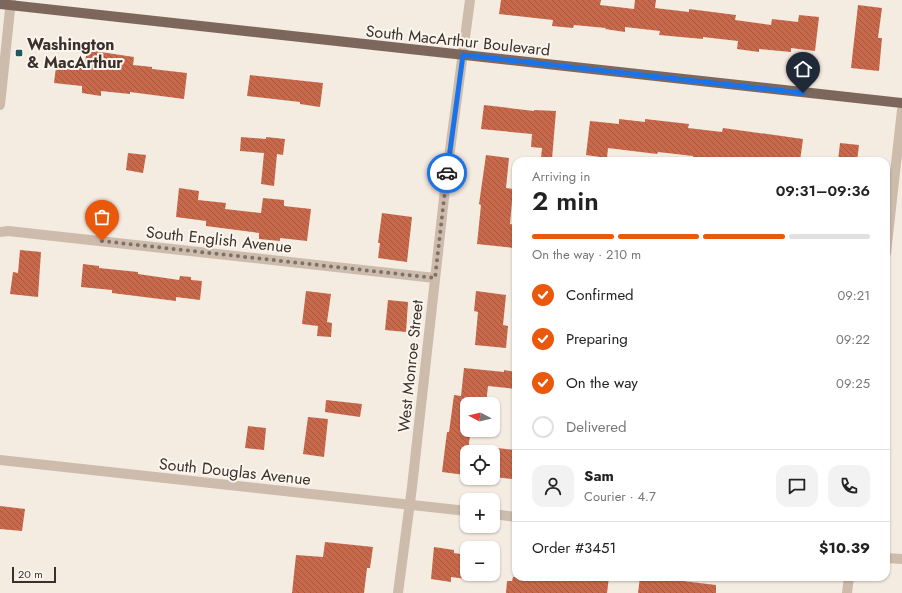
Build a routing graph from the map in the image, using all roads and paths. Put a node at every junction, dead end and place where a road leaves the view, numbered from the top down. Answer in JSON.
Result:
{"nodes":[{"id":1,"x":470,"y":0,"type":"edge"},
{"id":2,"x":11,"y":3,"type":"edge"},
{"id":3,"x":0,"y":4,"type":"edge"},
{"id":4,"x":463,"y":55,"type":"junction"},
{"id":5,"x":902,"y":103,"type":"edge"},
{"id":6,"x":0,"y":105,"type":"edge"},
{"id":7,"x":902,"y":110,"type":"edge"},
{"id":8,"x":890,"y":217,"type":"edge"},
{"id":9,"x":0,"y":232,"type":"edge"},
{"id":10,"x":435,"y":278,"type":"junction"},
{"id":11,"x":0,"y":460,"type":"edge"},
{"id":12,"x":410,"y":505,"type":"junction"},
{"id":13,"x":460,"y":510,"type":"edge"},
{"id":14,"x":500,"y":515,"type":"edge"},
{"id":15,"x":512,"y":516,"type":"edge"},
{"id":16,"x":890,"y":558,"type":"edge"},
{"id":17,"x":902,"y":559,"type":"edge"},
{"id":18,"x":848,"y":581,"type":"edge"},
{"id":19,"x":398,"y":593,"type":"edge"},
{"id":20,"x":847,"y":593,"type":"edge"}],
"edges":[{"from":1,"to":4,"type":"street","name":"West Monroe Street"},
{"from":2,"to":3,"type":"main road","name":"South MacArthur Boulevard"},
{"from":2,"to":4,"type":"main road","name":"South MacArthur Boulevard"},
{"from":2,"to":6,"type":"street"},
{"from":4,"to":5,"type":"main road","name":"South MacArthur Boulevard"},
{"from":4,"to":10,"type":"street","name":"West Monroe Street"},
{"from":7,"to":8,"type":"street"},
{"from":9,"to":10,"type":"street","name":"South English Avenue"},
{"from":10,"to":12,"type":"street","name":"West Monroe Street"},
{"from":11,"to":12,"type":"street","name":"South Douglas Avenue"},
{"from":12,"to":13,"type":"street","name":"South Douglas Avenue"},
{"from":12,"to":19,"type":"street","name":"West Monroe Street"},
{"from":14,"to":15,"type":"street"},
{"from":16,"to":17,"type":"street"},
{"from":18,"to":20,"type":"street"}]}
